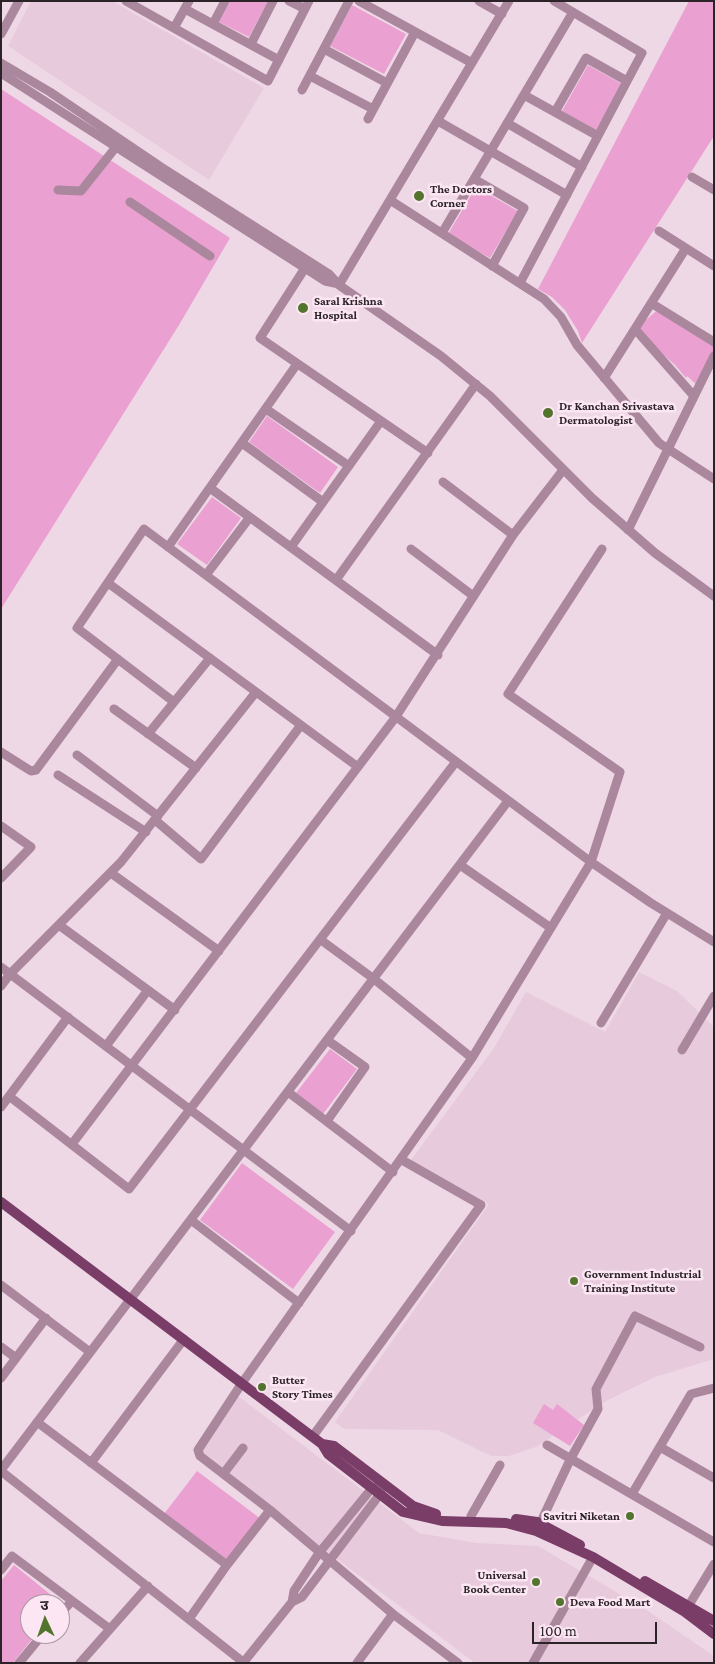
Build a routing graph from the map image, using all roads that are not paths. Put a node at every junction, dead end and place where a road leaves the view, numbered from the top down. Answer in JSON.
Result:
{"nodes":[{"id":1,"x":19,"y":1,"type":"edge"},
{"id":2,"x":126,"y":1,"type":"edge"},
{"id":3,"x":225,"y":1,"type":"edge"},
{"id":4,"x":273,"y":1,"type":"edge"},
{"id":5,"x":288,"y":1,"type":"edge"},
{"id":6,"x":349,"y":1,"type":"edge"},
{"id":7,"x":359,"y":1,"type":"edge"},
{"id":8,"x":479,"y":1,"type":"edge"},
{"id":9,"x":509,"y":1,"type":"edge"},
{"id":10,"x":554,"y":1,"type":"edge"},
{"id":11,"x":187,"y":5,"type":"edge"},
{"id":12,"x":307,"y":5,"type":"edge"},
{"id":13,"x":573,"y":12,"type":"junction"},
{"id":14,"x":502,"y":14,"type":"junction"},
{"id":15,"x":213,"y":24,"type":"junction"},
{"id":16,"x":174,"y":28,"type":"junction"},
{"id":17,"x":415,"y":32,"type":"junction"},
{"id":18,"x":1,"y":34,"type":"edge"},
{"id":19,"x":251,"y":44,"type":"junction"},
{"id":20,"x":324,"y":49,"type":"junction"},
{"id":21,"x":279,"y":60,"type":"junction"},
{"id":22,"x":1,"y":63,"type":"edge"},
{"id":23,"x":472,"y":64,"type":"junction"},
{"id":24,"x":1,"y":73,"type":"edge"},
{"id":25,"x":310,"y":76,"type":"junction"},
{"id":26,"x":627,"y":81,"type":"junction"},
{"id":27,"x":387,"y":83,"type":"junction"},
{"id":28,"x":302,"y":90,"type":"dead end"},
{"id":29,"x":524,"y":95,"type":"junction"},
{"id":30,"x":65,"y":108,"type":"junction"},
{"id":31,"x":373,"y":110,"type":"junction"},
{"id":32,"x":555,"y":112,"type":"junction"},
{"id":33,"x":368,"y":119,"type":"dead end"},
{"id":34,"x":438,"y":120,"type":"junction"},
{"id":35,"x":507,"y":124,"type":"junction"},
{"id":36,"x":598,"y":136,"type":"junction"},
{"id":37,"x":116,"y":147,"type":"junction"},
{"id":38,"x":491,"y":151,"type":"junction"},
{"id":39,"x":582,"y":167,"type":"junction"},
{"id":40,"x":692,"y":177,"type":"dead end"},
{"id":41,"x":474,"y":179,"type":"junction"},
{"id":42,"x":58,"y":190,"type":"dead end"},
{"id":43,"x":714,"y":190,"type":"edge"},
{"id":44,"x":567,"y":195,"type":"junction"},
{"id":45,"x":390,"y":200,"type":"junction"},
{"id":46,"x":130,"y":202,"type":"dead end"},
{"id":47,"x":659,"y":231,"type":"dead end"},
{"id":48,"x":442,"y":233,"type":"junction"},
{"id":49,"x":686,"y":248,"type":"junction"},
{"id":50,"x":210,"y":256,"type":"dead end"},
{"id":51,"x":492,"y":266,"type":"junction"},
{"id":52,"x":714,"y":266,"type":"edge"},
{"id":53,"x":304,"y":268,"type":"junction"},
{"id":54,"x":520,"y":283,"type":"junction"},
{"id":55,"x":339,"y":284,"type":"junction"},
{"id":56,"x":651,"y":303,"type":"junction"},
{"id":57,"x":635,"y":329,"type":"junction"},
{"id":58,"x":714,"y":342,"type":"edge"},
{"id":59,"x":714,"y":356,"type":"edge"},
{"id":60,"x":297,"y":364,"type":"junction"},
{"id":61,"x":604,"y":378,"type":"junction"},
{"id":62,"x":476,"y":384,"type":"junction"},
{"id":63,"x":693,"y":395,"type":"junction"},
{"id":64,"x":266,"y":409,"type":"junction"},
{"id":65,"x":381,"y":421,"type":"junction"},
{"id":66,"x":242,"y":443,"type":"junction"},
{"id":67,"x":668,"y":448,"type":"junction"},
{"id":68,"x":428,"y":453,"type":"junction"},
{"id":69,"x":349,"y":466,"type":"junction"},
{"id":70,"x":563,"y":470,"type":"junction"},
{"id":71,"x":714,"y":479,"type":"edge"},
{"id":72,"x":443,"y":482,"type":"dead end"},
{"id":73,"x":210,"y":488,"type":"junction"},
{"id":74,"x":323,"y":502,"type":"junction"},
{"id":75,"x":250,"y":517,"type":"junction"},
{"id":76,"x":628,"y":530,"type":"junction"},
{"id":77,"x":513,"y":535,"type":"junction"},
{"id":78,"x":168,"y":547,"type":"junction"},
{"id":79,"x":291,"y":548,"type":"junction"},
{"id":80,"x":411,"y":549,"type":"dead end"},
{"id":81,"x":602,"y":549,"type":"dead end"},
{"id":82,"x":206,"y":576,"type":"junction"},
{"id":83,"x":336,"y":580,"type":"junction"},
{"id":84,"x":108,"y":583,"type":"junction"},
{"id":85,"x":472,"y":596,"type":"junction"},
{"id":86,"x":714,"y":596,"type":"edge"},
{"id":87,"x":438,"y":655,"type":"junction"},
{"id":88,"x":210,"y":658,"type":"junction"},
{"id":89,"x":118,"y":659,"type":"junction"},
{"id":90,"x":256,"y":692,"type":"junction"},
{"id":91,"x":174,"y":702,"type":"junction"},
{"id":92,"x":114,"y":709,"type":"dead end"},
{"id":93,"x":396,"y":718,"type":"junction"},
{"id":94,"x":301,"y":725,"type":"junction"},
{"id":95,"x":148,"y":734,"type":"junction"},
{"id":96,"x":77,"y":755,"type":"dead end"},
{"id":97,"x":3,"y":756,"type":"edge"},
{"id":98,"x":455,"y":762,"type":"junction"},
{"id":99,"x":358,"y":767,"type":"junction"},
{"id":100,"x":196,"y":768,"type":"junction"},
{"id":101,"x":58,"y":775,"type":"dead end"},
{"id":102,"x":508,"y":801,"type":"junction"},
{"id":103,"x":156,"y":818,"type":"junction"},
{"id":104,"x":1,"y":826,"type":"edge"},
{"id":105,"x":146,"y":832,"type":"junction"},
{"id":106,"x":591,"y":862,"type":"junction"},
{"id":107,"x":460,"y":865,"type":"junction"},
{"id":108,"x":110,"y":873,"type":"junction"},
{"id":109,"x":1,"y":878,"type":"edge"},
{"id":110,"x":666,"y":913,"type":"junction"},
{"id":111,"x":59,"y":925,"type":"junction"},
{"id":112,"x":552,"y":928,"type":"junction"},
{"id":113,"x":321,"y":940,"type":"junction"},
{"id":114,"x":714,"y":942,"type":"edge"},
{"id":115,"x":219,"y":951,"type":"junction"},
{"id":116,"x":1,"y":967,"type":"edge"},
{"id":117,"x":10,"y":974,"type":"junction"},
{"id":118,"x":374,"y":979,"type":"junction"},
{"id":119,"x":1,"y":986,"type":"edge"},
{"id":120,"x":148,"y":990,"type":"junction"},
{"id":121,"x":714,"y":996,"type":"edge"},
{"id":122,"x":175,"y":1010,"type":"junction"},
{"id":123,"x":68,"y":1017,"type":"junction"},
{"id":124,"x":601,"y":1023,"type":"dead end"},
{"id":125,"x":327,"y":1040,"type":"junction"},
{"id":126,"x":106,"y":1046,"type":"junction"},
{"id":127,"x":682,"y":1050,"type":"dead end"},
{"id":128,"x":472,"y":1058,"type":"junction"},
{"id":129,"x":132,"y":1066,"type":"junction"},
{"id":130,"x":288,"y":1092,"type":"junction"},
{"id":131,"x":9,"y":1096,"type":"junction"},
{"id":132,"x":1,"y":1107,"type":"edge"},
{"id":133,"x":191,"y":1111,"type":"junction"},
{"id":134,"x":326,"y":1121,"type":"junction"},
{"id":135,"x":72,"y":1144,"type":"junction"},
{"id":136,"x":244,"y":1151,"type":"junction"},
{"id":137,"x":402,"y":1160,"type":"junction"},
{"id":138,"x":393,"y":1172,"type":"junction"},
{"id":139,"x":1,"y":1202,"type":"edge"},
{"id":140,"x":190,"y":1220,"type":"junction"},
{"id":141,"x":351,"y":1231,"type":"junction"},
{"id":142,"x":1,"y":1284,"type":"edge"},
{"id":143,"x":130,"y":1299,"type":"junction"},
{"id":144,"x":300,"y":1303,"type":"junction"},
{"id":145,"x":46,"y":1318,"type":"junction"},
{"id":146,"x":184,"y":1339,"type":"junction"},
{"id":147,"x":1,"y":1347,"type":"edge"},
{"id":148,"x":700,"y":1347,"type":"dead end"},
{"id":149,"x":90,"y":1352,"type":"junction"},
{"id":150,"x":16,"y":1358,"type":"junction"},
{"id":151,"x":1,"y":1378,"type":"edge"},
{"id":152,"x":242,"y":1383,"type":"junction"},
{"id":153,"x":714,"y":1388,"type":"edge"},
{"id":154,"x":37,"y":1422,"type":"junction"},
{"id":155,"x":313,"y":1436,"type":"junction"},
{"id":156,"x":322,"y":1444,"type":"junction"},
{"id":157,"x":547,"y":1445,"type":"dead end"},
{"id":158,"x":660,"y":1447,"type":"junction"},
{"id":159,"x":243,"y":1448,"type":"dead end"},
{"id":160,"x":571,"y":1458,"type":"junction"},
{"id":161,"x":91,"y":1463,"type":"junction"},
{"id":162,"x":500,"y":1465,"type":"dead end"},
{"id":163,"x":1,"y":1471,"type":"edge"},
{"id":164,"x":224,"y":1473,"type":"junction"},
{"id":165,"x":714,"y":1478,"type":"edge"},
{"id":166,"x":383,"y":1484,"type":"junction"},
{"id":167,"x":376,"y":1491,"type":"junction"},
{"id":168,"x":632,"y":1494,"type":"junction"},
{"id":169,"x":270,"y":1510,"type":"junction"},
{"id":170,"x":471,"y":1516,"type":"junction"},
{"id":171,"x":538,"y":1527,"type":"junction"},
{"id":172,"x":714,"y":1542,"type":"edge"},
{"id":173,"x":319,"y":1553,"type":"junction"},
{"id":174,"x":594,"y":1557,"type":"junction"},
{"id":175,"x":328,"y":1560,"type":"junction"},
{"id":176,"x":714,"y":1564,"type":"edge"},
{"id":177,"x":227,"y":1565,"type":"junction"},
{"id":178,"x":1,"y":1570,"type":"edge"},
{"id":179,"x":148,"y":1586,"type":"junction"},
{"id":180,"x":72,"y":1601,"type":"joint"},
{"id":181,"x":292,"y":1602,"type":"junction"},
{"id":182,"x":689,"y":1605,"type":"junction"},
{"id":183,"x":393,"y":1614,"type":"junction"},
{"id":184,"x":189,"y":1619,"type":"junction"},
{"id":185,"x":714,"y":1621,"type":"edge"},
{"id":186,"x":110,"y":1629,"type":"junction"},
{"id":187,"x":714,"y":1634,"type":"edge"},
{"id":188,"x":35,"y":1644,"type":"edge"},
{"id":189,"x":19,"y":1663,"type":"edge"},
{"id":190,"x":80,"y":1663,"type":"edge"},
{"id":191,"x":243,"y":1663,"type":"edge"},
{"id":192,"x":357,"y":1663,"type":"edge"},
{"id":193,"x":458,"y":1663,"type":"edge"},
{"id":194,"x":533,"y":1663,"type":"edge"}],
"edges":[{"from":1,"to":18,"type":"street"},
{"from":2,"to":16,"type":"street"},
{"from":3,"to":15,"type":"street"},
{"from":4,"to":19,"type":"street"},
{"from":5,"to":12,"type":"street"},
{"from":6,"to":20,"type":"street"},
{"from":7,"to":17,"type":"street"},
{"from":8,"to":14,"type":"street"},
{"from":9,"to":14,"type":"street"},
{"from":10,"to":13,"type":"street"},
{"from":11,"to":15,"type":"street"},
{"from":11,"to":16,"type":"street"},
{"from":12,"to":21,"type":"street"},
{"from":13,"to":26,"type":"street"},
{"from":13,"to":29,"type":"street"},
{"from":14,"to":23,"type":"street"},
{"from":15,"to":19,"type":"street"},
{"from":16,"to":21,"type":"street"},
{"from":17,"to":23,"type":"street"},
{"from":17,"to":27,"type":"street"},
{"from":19,"to":21,"type":"street"},
{"from":20,"to":25,"type":"street"},
{"from":20,"to":27,"type":"street"},
{"from":22,"to":30,"type":"street"},
{"from":23,"to":34,"type":"street"},
{"from":24,"to":30,"type":"street"},
{"from":25,"to":28,"type":"street"},
{"from":25,"to":31,"type":"street"},
{"from":26,"to":32,"type":"street"},
{"from":26,"to":36,"type":"street"},
{"from":27,"to":31,"type":"street"},
{"from":29,"to":32,"type":"street"},
{"from":29,"to":35,"type":"street"},
{"from":30,"to":37,"type":"street"},
{"from":30,"to":55,"type":"street"},
{"from":31,"to":33,"type":"street"},
{"from":32,"to":36,"type":"street"},
{"from":34,"to":38,"type":"street"},
{"from":34,"to":45,"type":"street"},
{"from":35,"to":38,"type":"street"},
{"from":35,"to":39,"type":"street"},
{"from":36,"to":39,"type":"street"},
{"from":37,"to":42,"type":"street"},
{"from":37,"to":53,"type":"street"},
{"from":38,"to":41,"type":"street"},
{"from":38,"to":44,"type":"street"},
{"from":39,"to":44,"type":"street"},
{"from":40,"to":43,"type":"street"},
{"from":41,"to":48,"type":"street"},
{"from":41,"to":51,"type":"street"},
{"from":44,"to":54,"type":"street"},
{"from":45,"to":48,"type":"street"},
{"from":45,"to":55,"type":"street"},
{"from":46,"to":50,"type":"street"},
{"from":47,"to":49,"type":"street"},
{"from":48,"to":51,"type":"street"},
{"from":49,"to":52,"type":"street"},
{"from":49,"to":56,"type":"street"},
{"from":51,"to":54,"type":"street"},
{"from":53,"to":55,"type":"street"},
{"from":53,"to":60,"type":"street"},
{"from":54,"to":61,"type":"street"},
{"from":55,"to":62,"type":"street"},
{"from":56,"to":57,"type":"street"},
{"from":56,"to":58,"type":"street"},
{"from":57,"to":61,"type":"street"},
{"from":57,"to":63,"type":"street"},
{"from":59,"to":63,"type":"street"},
{"from":60,"to":64,"type":"street"},
{"from":60,"to":65,"type":"street"},
{"from":61,"to":67,"type":"street"},
{"from":62,"to":68,"type":"street"},
{"from":62,"to":70,"type":"street"},
{"from":63,"to":67,"type":"street"},
{"from":64,"to":66,"type":"street"},
{"from":64,"to":69,"type":"street"},
{"from":65,"to":68,"type":"street"},
{"from":65,"to":69,"type":"street"},
{"from":66,"to":73,"type":"street"},
{"from":66,"to":74,"type":"street"},
{"from":67,"to":71,"type":"street"},
{"from":67,"to":76,"type":"street"},
{"from":68,"to":83,"type":"street"},
{"from":69,"to":74,"type":"street"},
{"from":70,"to":76,"type":"street"},
{"from":70,"to":77,"type":"street"},
{"from":72,"to":77,"type":"street"},
{"from":73,"to":75,"type":"street"},
{"from":73,"to":78,"type":"street"},
{"from":74,"to":79,"type":"street"},
{"from":75,"to":79,"type":"street"},
{"from":75,"to":82,"type":"street"},
{"from":76,"to":86,"type":"street"},
{"from":77,"to":85,"type":"street"},
{"from":78,"to":82,"type":"street"},
{"from":78,"to":84,"type":"street"},
{"from":79,"to":83,"type":"street"},
{"from":80,"to":85,"type":"street"},
{"from":81,"to":106,"type":"street"},
{"from":82,"to":93,"type":"street"},
{"from":83,"to":87,"type":"street"},
{"from":84,"to":88,"type":"street"},
{"from":84,"to":89,"type":"street"},
{"from":85,"to":87,"type":"street"},
{"from":87,"to":93,"type":"street"},
{"from":88,"to":90,"type":"street"},
{"from":88,"to":91,"type":"street"},
{"from":89,"to":91,"type":"street"},
{"from":89,"to":97,"type":"street"},
{"from":90,"to":94,"type":"street"},
{"from":90,"to":100,"type":"street"},
{"from":91,"to":95,"type":"street"},
{"from":92,"to":95,"type":"street"},
{"from":93,"to":98,"type":"street"},
{"from":93,"to":99,"type":"street"},
{"from":94,"to":99,"type":"street"},
{"from":94,"to":103,"type":"street"},
{"from":95,"to":100,"type":"street"},
{"from":96,"to":103,"type":"street"},
{"from":98,"to":102,"type":"street"},
{"from":98,"to":113,"type":"street"},
{"from":99,"to":115,"type":"street"},
{"from":100,"to":103,"type":"street"},
{"from":101,"to":105,"type":"street"},
{"from":102,"to":106,"type":"street"},
{"from":102,"to":107,"type":"street"},
{"from":103,"to":105,"type":"street"},
{"from":104,"to":109,"type":"street"},
{"from":105,"to":108,"type":"street"},
{"from":106,"to":110,"type":"street"},
{"from":106,"to":112,"type":"street"},
{"from":107,"to":112,"type":"street"},
{"from":107,"to":118,"type":"street"},
{"from":108,"to":111,"type":"street"},
{"from":108,"to":115,"type":"street"},
{"from":110,"to":114,"type":"street"},
{"from":110,"to":124,"type":"street"},
{"from":111,"to":117,"type":"street"},
{"from":111,"to":120,"type":"street"},
{"from":112,"to":128,"type":"street"},
{"from":113,"to":118,"type":"street"},
{"from":113,"to":133,"type":"street"},
{"from":115,"to":122,"type":"street"},
{"from":116,"to":117,"type":"street"},
{"from":117,"to":119,"type":"street"},
{"from":117,"to":123,"type":"street"},
{"from":118,"to":125,"type":"street"},
{"from":118,"to":128,"type":"street"},
{"from":120,"to":122,"type":"street"},
{"from":120,"to":126,"type":"street"},
{"from":121,"to":127,"type":"street"},
{"from":122,"to":129,"type":"street"},
{"from":123,"to":126,"type":"street"},
{"from":123,"to":131,"type":"street"},
{"from":125,"to":130,"type":"street"},
{"from":125,"to":134,"type":"street"},
{"from":126,"to":129,"type":"street"},
{"from":128,"to":137,"type":"street"},
{"from":129,"to":133,"type":"street"},
{"from":129,"to":135,"type":"street"},
{"from":130,"to":134,"type":"street"},
{"from":130,"to":136,"type":"street"},
{"from":131,"to":132,"type":"street"},
{"from":131,"to":135,"type":"street"},
{"from":133,"to":135,"type":"street"},
{"from":133,"to":136,"type":"street"},
{"from":134,"to":138,"type":"street"},
{"from":136,"to":140,"type":"street"},
{"from":136,"to":141,"type":"street"},
{"from":137,"to":138,"type":"street"},
{"from":137,"to":155,"type":"street"},
{"from":138,"to":141,"type":"street"},
{"from":139,"to":143,"type":"main road"},
{"from":140,"to":143,"type":"street"},
{"from":140,"to":144,"type":"street"},
{"from":141,"to":144,"type":"street"},
{"from":142,"to":145,"type":"street"},
{"from":143,"to":146,"type":"main road"},
{"from":143,"to":149,"type":"street"},
{"from":144,"to":152,"type":"street"},
{"from":145,"to":149,"type":"street"},
{"from":145,"to":150,"type":"street"},
{"from":146,"to":152,"type":"main road"},
{"from":146,"to":161,"type":"street"},
{"from":147,"to":150,"type":"street"},
{"from":148,"to":160,"type":"street"},
{"from":149,"to":154,"type":"street"},
{"from":150,"to":151,"type":"street"},
{"from":152,"to":155,"type":"main road"},
{"from":152,"to":164,"type":"street"},
{"from":153,"to":158,"type":"street"},
{"from":154,"to":161,"type":"street"},
{"from":154,"to":163,"type":"street"},
{"from":155,"to":156,"type":"main road"},
{"from":156,"to":166,"type":"main road"},
{"from":156,"to":167,"type":"main road"},
{"from":157,"to":160,"type":"street"},
{"from":158,"to":165,"type":"street"},
{"from":158,"to":168,"type":"street"},
{"from":159,"to":164,"type":"street"},
{"from":160,"to":168,"type":"street"},
{"from":160,"to":171,"type":"street"},
{"from":161,"to":177,"type":"street"},
{"from":162,"to":170,"type":"street"},
{"from":163,"to":179,"type":"street"},
{"from":164,"to":169,"type":"street"},
{"from":166,"to":167,"type":"street"},
{"from":166,"to":170,"type":"main road"},
{"from":167,"to":171,"type":"main road"},
{"from":167,"to":173,"type":"street"},
{"from":167,"to":175,"type":"street"},
{"from":168,"to":172,"type":"street"},
{"from":169,"to":173,"type":"street"},
{"from":169,"to":177,"type":"street"},
{"from":170,"to":171,"type":"main road"},
{"from":171,"to":174,"type":"main road"},
{"from":171,"to":182,"type":"main road"},
{"from":173,"to":175,"type":"street"},
{"from":173,"to":181,"type":"street"},
{"from":174,"to":187,"type":"main road"},
{"from":174,"to":194,"type":"street"},
{"from":175,"to":181,"type":"street"},
{"from":175,"to":183,"type":"street"},
{"from":176,"to":182,"type":"street"},
{"from":177,"to":184,"type":"street"},
{"from":178,"to":180,"type":"street"},
{"from":179,"to":184,"type":"street"},
{"from":179,"to":186,"type":"street"},
{"from":180,"to":186,"type":"street"},
{"from":181,"to":191,"type":"street"},
{"from":182,"to":185,"type":"main road"},
{"from":183,"to":192,"type":"street"},
{"from":183,"to":193,"type":"street"},
{"from":184,"to":191,"type":"street"},
{"from":186,"to":190,"type":"street"},
{"from":188,"to":189,"type":"street"}]}
